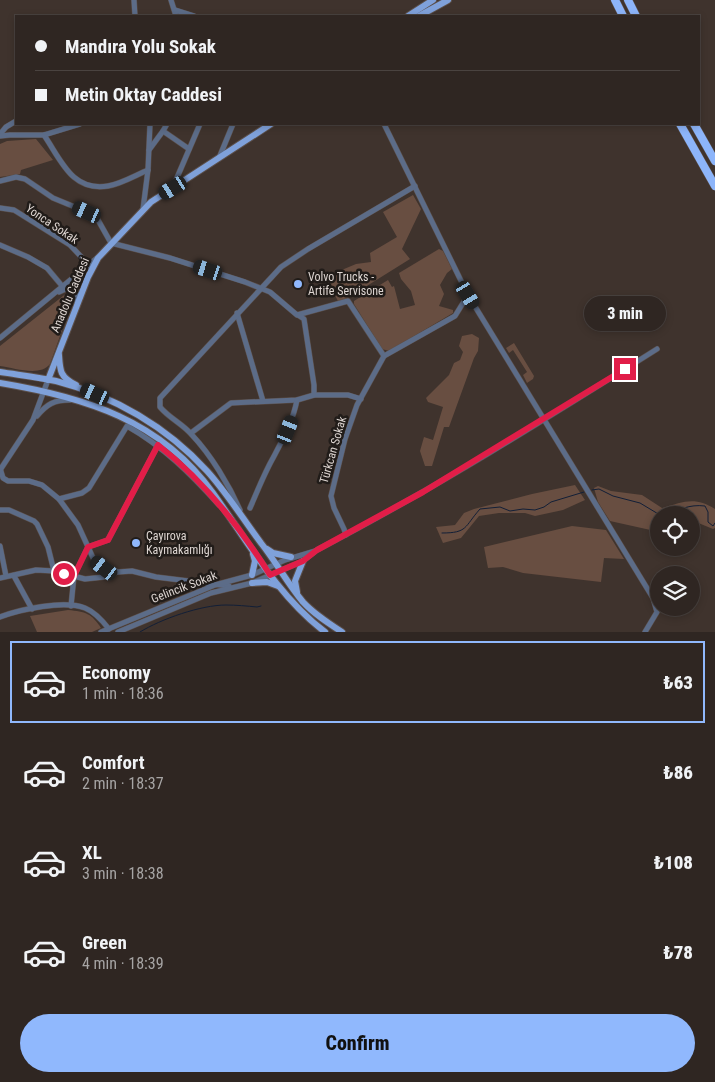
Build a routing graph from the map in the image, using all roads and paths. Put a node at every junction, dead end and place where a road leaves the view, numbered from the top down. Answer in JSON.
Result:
{"nodes":[{"id":1,"x":134,"y":0,"type":"edge"},
{"id":2,"x":171,"y":0,"type":"edge"},
{"id":3,"x":433,"y":0,"type":"edge"},
{"id":4,"x":448,"y":0,"type":"edge"},
{"id":5,"x":616,"y":0,"type":"edge"},
{"id":6,"x":628,"y":0,"type":"edge"},
{"id":7,"x":175,"y":13,"type":"edge"},
{"id":8,"x":135,"y":15,"type":"edge"},
{"id":9,"x":188,"y":15,"type":"edge"},
{"id":10,"x":410,"y":15,"type":"edge"},
{"id":11,"x":421,"y":15,"type":"edge"},
{"id":12,"x":623,"y":15,"type":"edge"},
{"id":13,"x":636,"y":15,"type":"edge"},
{"id":14,"x":15,"y":122,"type":"edge"},
{"id":15,"x":77,"y":125,"type":"edge"},
{"id":16,"x":150,"y":125,"type":"edge"},
{"id":17,"x":166,"y":125,"type":"edge"},
{"id":18,"x":200,"y":125,"type":"edge"},
{"id":19,"x":234,"y":125,"type":"edge"},
{"id":20,"x":269,"y":125,"type":"edge"},
{"id":21,"x":384,"y":125,"type":"edge"},
{"id":22,"x":681,"y":125,"type":"edge"},
{"id":23,"x":695,"y":125,"type":"edge"},
{"id":24,"x":163,"y":131,"type":"junction"},
{"id":25,"x":0,"y":135,"type":"edge"},
{"id":26,"x":44,"y":135,"type":"junction"},
{"id":27,"x":189,"y":149,"type":"junction"},
{"id":28,"x":149,"y":150,"type":"junction"},
{"id":29,"x":219,"y":158,"type":"junction"},
{"id":30,"x":715,"y":161,"type":"edge"},
{"id":31,"x":148,"y":170,"type":"junction"},
{"id":32,"x":0,"y":181,"type":"edge"},
{"id":33,"x":415,"y":186,"type":"junction"},
{"id":34,"x":715,"y":186,"type":"edge"},
{"id":35,"x":173,"y":188,"type":"junction"},
{"id":36,"x":0,"y":208,"type":"edge"},
{"id":37,"x":143,"y":209,"type":"junction"},
{"id":38,"x":111,"y":243,"type":"junction"},
{"id":39,"x":0,"y":245,"type":"edge"},
{"id":40,"x":98,"y":258,"type":"junction"},
{"id":41,"x":90,"y":265,"type":"junction"},
{"id":42,"x":63,"y":287,"type":"junction"},
{"id":43,"x":260,"y":289,"type":"junction"},
{"id":44,"x":52,"y":295,"type":"junction"},
{"id":45,"x":468,"y":295,"type":"junction"},
{"id":46,"x":76,"y":304,"type":"junction"},
{"id":47,"x":237,"y":313,"type":"junction"},
{"id":48,"x":297,"y":315,"type":"junction"},
{"id":49,"x":0,"y":338,"type":"edge"},
{"id":50,"x":657,"y":349,"type":"dead end"},
{"id":51,"x":59,"y":352,"type":"junction"},
{"id":52,"x":384,"y":356,"type":"junction"},
{"id":53,"x":0,"y":372,"type":"edge"},
{"id":54,"x":48,"y":380,"type":"junction"},
{"id":55,"x":0,"y":383,"type":"edge"},
{"id":56,"x":44,"y":391,"type":"junction"},
{"id":57,"x":314,"y":395,"type":"junction"},
{"id":58,"x":361,"y":398,"type":"junction"},
{"id":59,"x":81,"y":400,"type":"junction"},
{"id":60,"x":109,"y":400,"type":"junction"},
{"id":61,"x":297,"y":400,"type":"junction"},
{"id":62,"x":263,"y":401,"type":"junction"},
{"id":63,"x":33,"y":420,"type":"junction"},
{"id":64,"x":544,"y":420,"type":"junction"},
{"id":65,"x":191,"y":433,"type":"junction"},
{"id":66,"x":158,"y":445,"type":"junction"},
{"id":67,"x":0,"y":468,"type":"edge"},
{"id":68,"x":59,"y":499,"type":"junction"},
{"id":69,"x":250,"y":508,"type":"dead end"},
{"id":70,"x":0,"y":510,"type":"edge"},
{"id":71,"x":232,"y":521,"type":"junction"},
{"id":72,"x":245,"y":522,"type":"junction"},
{"id":73,"x":346,"y":535,"type":"junction"},
{"id":74,"x":0,"y":546,"type":"edge"},
{"id":75,"x":249,"y":546,"type":"junction"},
{"id":76,"x":88,"y":547,"type":"junction"},
{"id":77,"x":264,"y":547,"type":"junction"},
{"id":78,"x":317,"y":550,"type":"junction"},
{"id":79,"x":291,"y":557,"type":"junction"},
{"id":80,"x":303,"y":561,"type":"junction"},
{"id":81,"x":276,"y":564,"type":"junction"},
{"id":82,"x":281,"y":570,"type":"junction"},
{"id":83,"x":54,"y":571,"type":"junction"},
{"id":84,"x":118,"y":572,"type":"junction"},
{"id":85,"x":268,"y":572,"type":"junction"},
{"id":86,"x":252,"y":575,"type":"junction"},
{"id":87,"x":14,"y":576,"type":"junction"},
{"id":88,"x":74,"y":576,"type":"junction"},
{"id":89,"x":3,"y":577,"type":"edge"},
{"id":90,"x":252,"y":583,"type":"junction"},
{"id":91,"x":215,"y":585,"type":"junction"},
{"id":92,"x":280,"y":586,"type":"junction"},
{"id":93,"x":234,"y":587,"type":"junction"},
{"id":94,"x":297,"y":593,"type":"junction"},
{"id":95,"x":70,"y":606,"type":"junction"},
{"id":96,"x":32,"y":609,"type":"junction"},
{"id":97,"x":0,"y":617,"type":"edge"},
{"id":98,"x":327,"y":622,"type":"junction"},
{"id":99,"x":108,"y":628,"type":"junction"},
{"id":100,"x":323,"y":631,"type":"edge"},
{"id":101,"x":101,"y":632,"type":"edge"},
{"id":102,"x":118,"y":632,"type":"edge"},
{"id":103,"x":342,"y":632,"type":"edge"},
{"id":104,"x":346,"y":632,"type":"edge"},
{"id":105,"x":645,"y":632,"type":"edge"}],
"edges":[{"from":1,"to":8,"type":"street"},
{"from":2,"to":7,"type":"street"},
{"from":3,"to":10,"type":"main road"},
{"from":4,"to":11,"type":"main road"},
{"from":5,"to":12,"type":"highway"},
{"from":6,"to":13,"type":"highway"},
{"from":7,"to":9,"type":"street"},
{"from":14,"to":25,"type":"street"},
{"from":15,"to":26,"type":"street"},
{"from":16,"to":28,"type":"street"},
{"from":17,"to":24,"type":"street"},
{"from":18,"to":27,"type":"street"},
{"from":19,"to":29,"type":"street"},
{"from":20,"to":29,"type":"main road","name":"Anadolu Caddesi"},
{"from":21,"to":33,"type":"street"},
{"from":22,"to":34,"type":"highway"},
{"from":23,"to":30,"type":"highway"},
{"from":24,"to":27,"type":"street"},
{"from":24,"to":28,"type":"street"},
{"from":25,"to":26,"type":"street"},
{"from":26,"to":31,"type":"street"},
{"from":27,"to":35,"type":"street"},
{"from":28,"to":31,"type":"street"},
{"from":29,"to":35,"type":"main road","name":"Anadolu Caddesi"},
{"from":31,"to":37,"type":"street"},
{"from":32,"to":38,"type":"street"},
{"from":33,"to":43,"type":"street"},
{"from":33,"to":45,"type":"street"},
{"from":35,"to":37,"type":"main road","name":"Anadolu Caddesi"},
{"from":36,"to":41,"type":"street","name":"Yonca Sokak"},
{"from":37,"to":38,"type":"main road","name":"Anadolu Caddesi"},
{"from":38,"to":40,"type":"main road","name":"Anadolu Caddesi"},
{"from":38,"to":43,"type":"street"},
{"from":39,"to":42,"type":"street"},
{"from":40,"to":41,"type":"street"},
{"from":40,"to":46,"type":"main road","name":"Anadolu Caddesi"},
{"from":41,"to":42,"type":"street"},
{"from":42,"to":44,"type":"street"},
{"from":43,"to":47,"type":"street"},
{"from":43,"to":48,"type":"street"},
{"from":44,"to":46,"type":"street"},
{"from":44,"to":49,"type":"street"},
{"from":45,"to":52,"type":"street"},
{"from":45,"to":64,"type":"street"},
{"from":46,"to":51,"type":"main road","name":"Anadolu Caddesi"},
{"from":47,"to":62,"type":"street"},
{"from":47,"to":65,"type":"street"},
{"from":48,"to":52,"type":"street"},
{"from":48,"to":57,"type":"street"},
{"from":50,"to":64,"type":"street"},
{"from":51,"to":54,"type":"main road","name":"Anadolu Caddesi"},
{"from":51,"to":60,"type":"main road"},
{"from":52,"to":58,"type":"street","name":"Türkcan Sokak"},
{"from":53,"to":54,"type":"main road"},
{"from":54,"to":56,"type":"street"},
{"from":54,"to":60,"type":"main road"},
{"from":55,"to":56,"type":"main road"},
{"from":56,"to":59,"type":"main road"},
{"from":56,"to":63,"type":"street"},
{"from":57,"to":58,"type":"street"},
{"from":57,"to":61,"type":"street"},
{"from":58,"to":73,"type":"street","name":"Türkcan Sokak"},
{"from":59,"to":63,"type":"street"},
{"from":59,"to":71,"type":"main road"},
{"from":60,"to":72,"type":"main road"},
{"from":61,"to":62,"type":"street"},
{"from":61,"to":69,"type":"street"},
{"from":62,"to":65,"type":"street"},
{"from":63,"to":67,"type":"street"},
{"from":64,"to":73,"type":"street"},
{"from":64,"to":105,"type":"street"},
{"from":65,"to":72,"type":"street"},
{"from":66,"to":68,"type":"street"},
{"from":66,"to":71,"type":"street"},
{"from":66,"to":76,"type":"street"},
{"from":67,"to":68,"type":"street"},
{"from":68,"to":76,"type":"street"},
{"from":70,"to":83,"type":"street"},
{"from":71,"to":75,"type":"main road"},
{"from":72,"to":77,"type":"main road"},
{"from":73,"to":78,"type":"street"},
{"from":74,"to":89,"type":"street"},
{"from":75,"to":85,"type":"main road"},
{"from":75,"to":86,"type":"main road"},
{"from":76,"to":84,"type":"street"},
{"from":76,"to":88,"type":"street"},
{"from":77,"to":79,"type":"main road"},
{"from":77,"to":81,"type":"main road"},
{"from":78,"to":79,"type":"street","name":"Gelincik Sokak"},
{"from":78,"to":80,"type":"street","name":"Gelincik Sokak"},
{"from":79,"to":81,"type":"street","name":"Gelincik Sokak"},
{"from":80,"to":82,"type":"street","name":"Gelincik Sokak"},
{"from":80,"to":94,"type":"main road"},
{"from":81,"to":82,"type":"main road"},
{"from":81,"to":85,"type":"street","name":"Gelincik Sokak"},
{"from":82,"to":85,"type":"street","name":"Gelincik Sokak"},
{"from":82,"to":94,"type":"main road"},
{"from":83,"to":87,"type":"street"},
{"from":83,"to":88,"type":"street"},
{"from":84,"to":88,"type":"street"},
{"from":84,"to":91,"type":"street"},
{"from":85,"to":86,"type":"street","name":"Gelincik Sokak"},
{"from":85,"to":90,"type":"street","name":"Gelincik Sokak"},
{"from":85,"to":92,"type":"main road"},
{"from":86,"to":91,"type":"street","name":"Gelincik Sokak"},
{"from":87,"to":89,"type":"street"},
{"from":87,"to":96,"type":"street"},
{"from":88,"to":95,"type":"street"},
{"from":90,"to":92,"type":"main road"},
{"from":90,"to":93,"type":"street","name":"Gelincik Sokak"},
{"from":91,"to":93,"type":"street"},
{"from":91,"to":99,"type":"street","name":"Gelincik Sokak"},
{"from":92,"to":100,"type":"main road"},
{"from":93,"to":102,"type":"street","name":"Gelincik Sokak"},
{"from":94,"to":98,"type":"main road"},
{"from":95,"to":96,"type":"street"},
{"from":95,"to":99,"type":"street"},
{"from":96,"to":97,"type":"street"},
{"from":98,"to":103,"type":"main road"},
{"from":98,"to":104,"type":"main road"},
{"from":99,"to":101,"type":"street","name":"Gelincik Sokak"}]}
